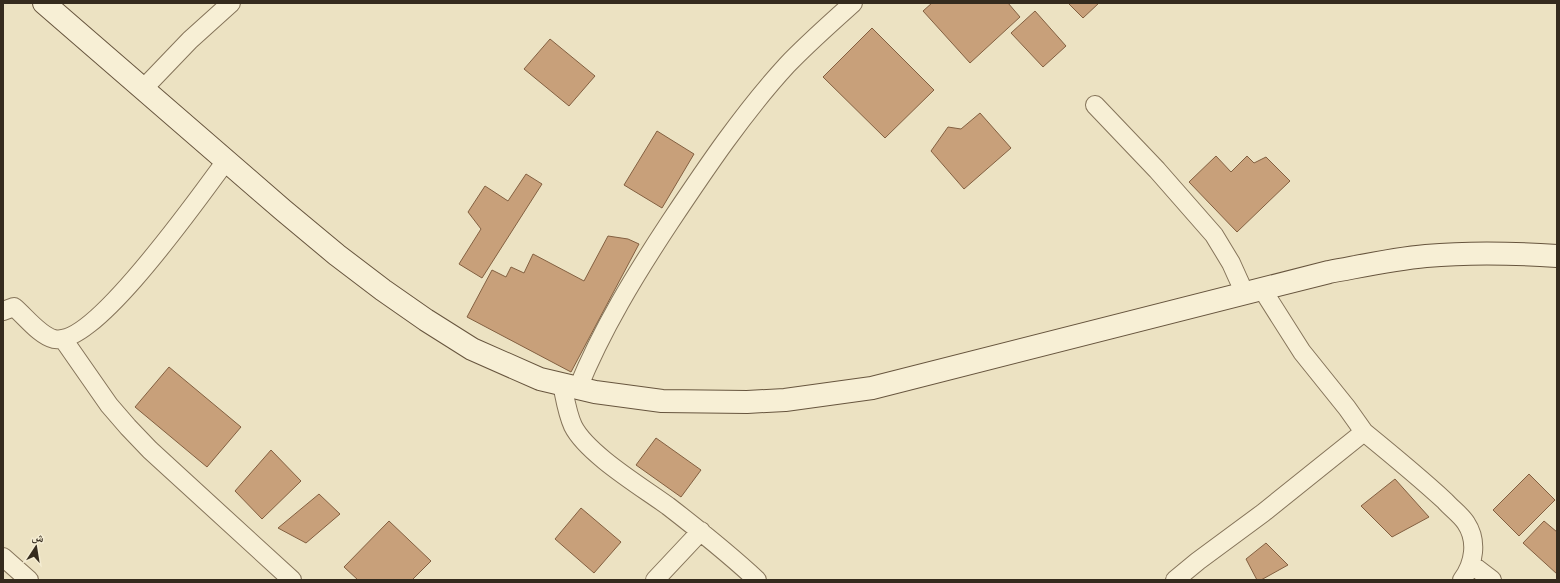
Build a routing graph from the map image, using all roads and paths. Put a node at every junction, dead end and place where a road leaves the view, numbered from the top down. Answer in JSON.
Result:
{"nodes":[{"id":1,"x":44,"y":3,"type":"edge"},
{"id":2,"x":231,"y":3,"type":"edge"},
{"id":3,"x":853,"y":3,"type":"edge"},
{"id":4,"x":143,"y":89,"type":"junction"},
{"id":5,"x":1095,"y":105,"type":"dead end"},
{"id":6,"x":226,"y":161,"type":"junction"},
{"id":7,"x":1557,"y":256,"type":"edge"},
{"id":8,"x":1254,"y":292,"type":"junction"},
{"id":9,"x":3,"y":311,"type":"edge"},
{"id":10,"x":63,"y":339,"type":"junction"},
{"id":11,"x":570,"y":386,"type":"junction"},
{"id":12,"x":1364,"y":432,"type":"junction"},
{"id":13,"x":701,"y":531,"type":"junction"},
{"id":14,"x":3,"y":556,"type":"edge"},
{"id":15,"x":1471,"y":564,"type":"junction"},
{"id":16,"x":29,"y":580,"type":"edge"},
{"id":17,"x":292,"y":580,"type":"edge"},
{"id":18,"x":655,"y":580,"type":"edge"},
{"id":19,"x":758,"y":580,"type":"edge"},
{"id":20,"x":1176,"y":580,"type":"edge"},
{"id":21,"x":1462,"y":580,"type":"edge"},
{"id":22,"x":1492,"y":580,"type":"edge"}],
"edges":[{"from":1,"to":4,"type":"street"},
{"from":2,"to":4,"type":"street"},
{"from":3,"to":11,"type":"street"},
{"from":4,"to":6,"type":"street"},
{"from":5,"to":8,"type":"street"},
{"from":6,"to":10,"type":"street"},
{"from":6,"to":11,"type":"street"},
{"from":7,"to":8,"type":"street"},
{"from":8,"to":11,"type":"street"},
{"from":8,"to":12,"type":"street"},
{"from":9,"to":10,"type":"street"},
{"from":10,"to":17,"type":"street"},
{"from":11,"to":13,"type":"street"},
{"from":12,"to":15,"type":"street"},
{"from":12,"to":20,"type":"street"},
{"from":13,"to":18,"type":"street"},
{"from":13,"to":19,"type":"street"},
{"from":14,"to":16,"type":"street"},
{"from":15,"to":21,"type":"street"},
{"from":15,"to":22,"type":"street"}]}
